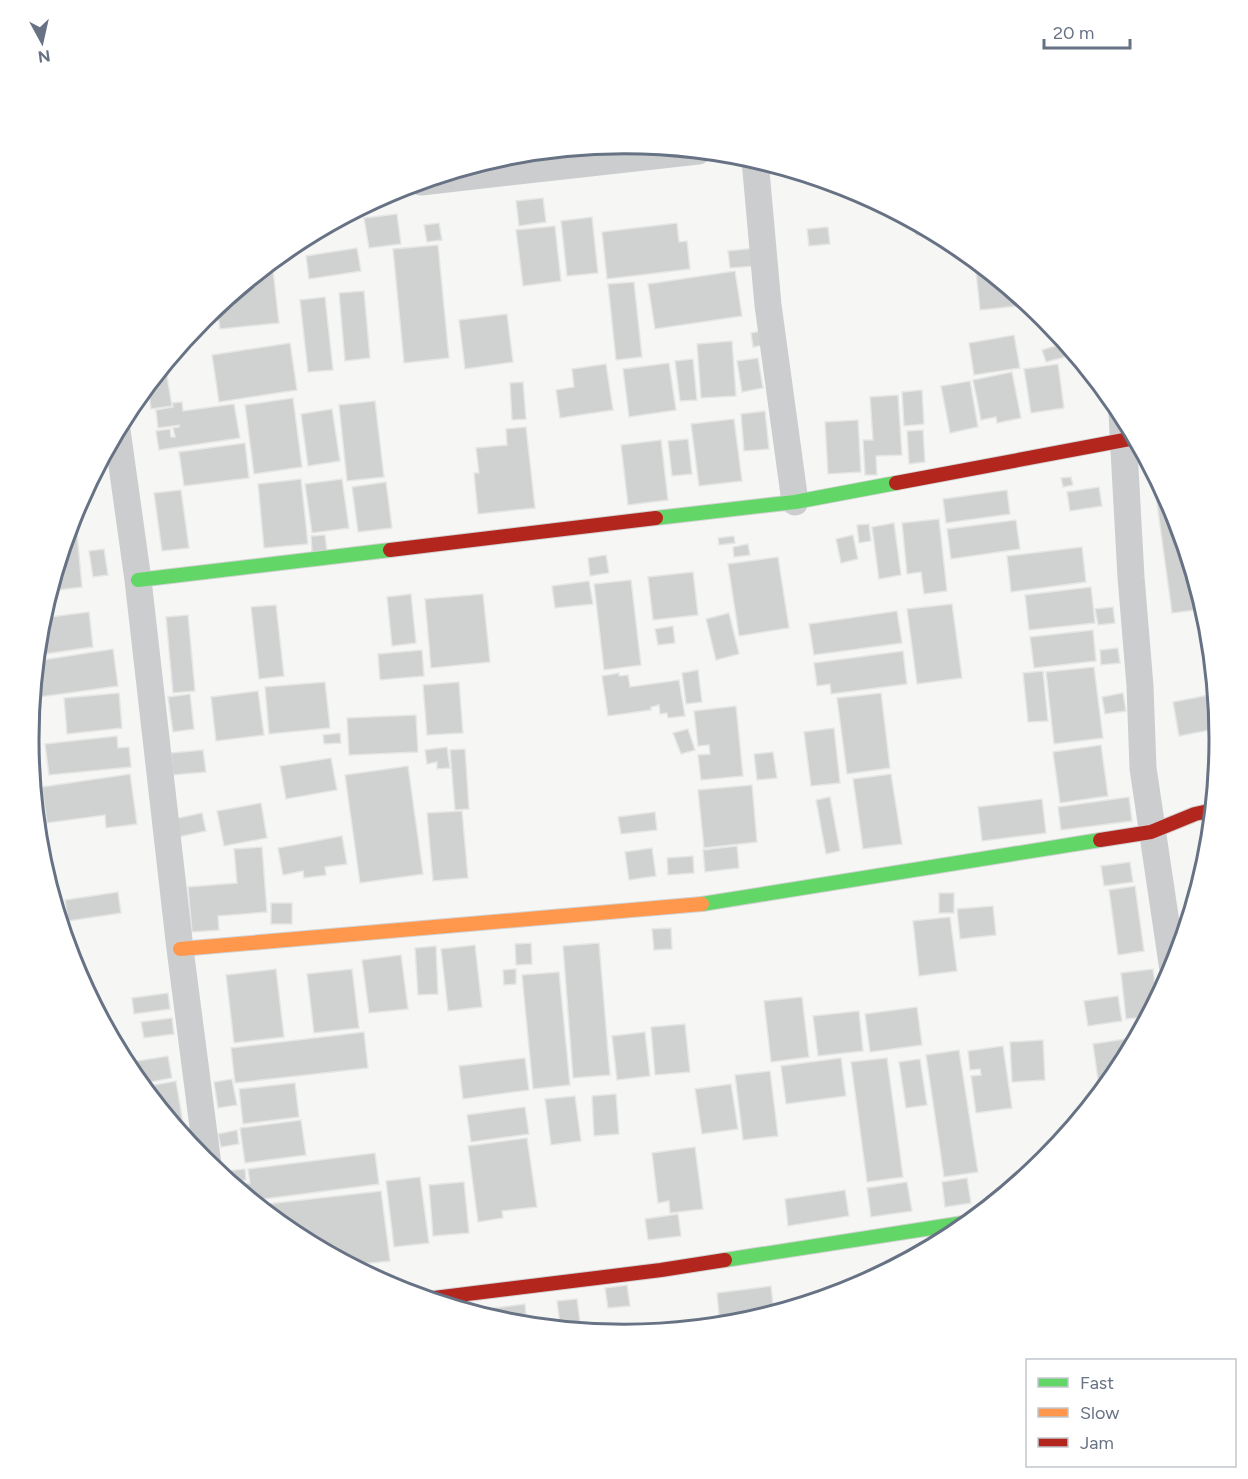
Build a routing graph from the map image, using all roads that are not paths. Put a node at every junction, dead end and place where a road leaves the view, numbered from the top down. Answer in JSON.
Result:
{"nodes":[{"id":1,"x":656,"y":156,"type":"edge"},
{"id":2,"x":756,"y":170,"type":"edge"},
{"id":3,"x":463,"y":177,"type":"edge"},
{"id":4,"x":1122,"y":432,"type":"edge"},
{"id":5,"x":1128,"y":442,"type":"edge"},
{"id":6,"x":116,"y":449,"type":"edge"},
{"id":7,"x":795,"y":502,"type":"junction"},
{"id":8,"x":138,"y":580,"type":"junction"},
{"id":9,"x":1204,"y":812,"type":"edge"},
{"id":10,"x":1151,"y":832,"type":"junction"},
{"id":11,"x":180,"y":949,"type":"junction"},
{"id":12,"x":1170,"y":949,"type":"edge"},
{"id":13,"x":206,"y":1149,"type":"edge"},
{"id":14,"x":950,"y":1225,"type":"edge"},
{"id":15,"x":447,"y":1296,"type":"edge"}],
"edges":[{"from":1,"to":3,"type":"street"},
{"from":2,"to":7,"type":"street"},
{"from":4,"to":7,"type":"street"},
{"from":5,"to":10,"type":"street"},
{"from":6,"to":8,"type":"street"},
{"from":7,"to":8,"type":"street"},
{"from":8,"to":11,"type":"street"},
{"from":9,"to":10,"type":"street"},
{"from":10,"to":11,"type":"street"},
{"from":10,"to":12,"type":"street"},
{"from":11,"to":13,"type":"street"},
{"from":14,"to":15,"type":"street"}]}
